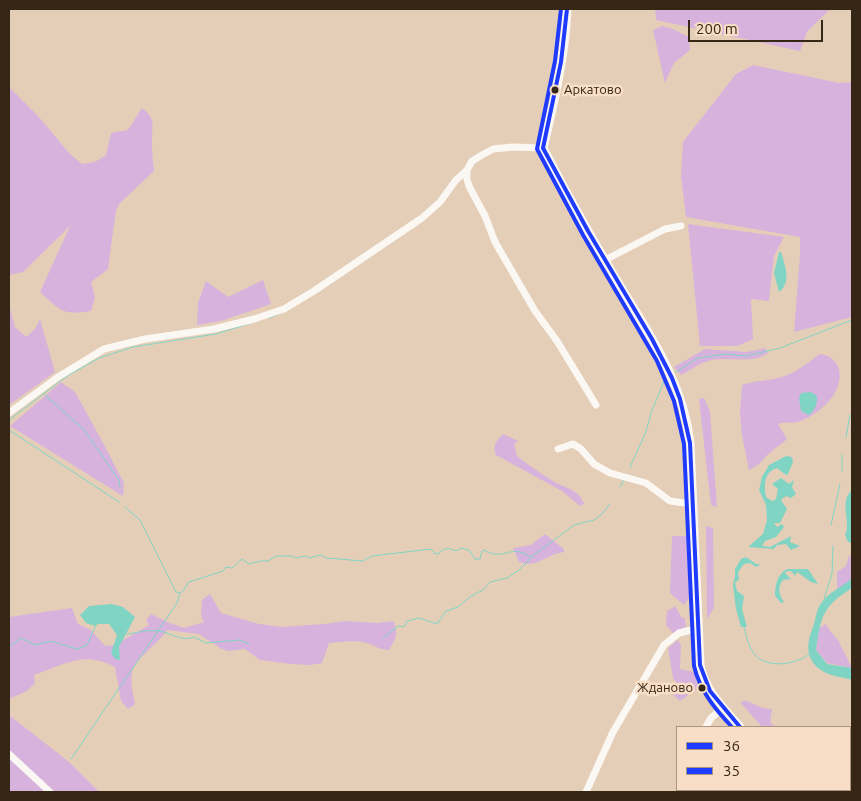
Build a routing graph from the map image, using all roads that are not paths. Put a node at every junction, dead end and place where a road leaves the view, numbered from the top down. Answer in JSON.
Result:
{"nodes":[{"id":1,"x":566,"y":9,"type":"edge"},
{"id":2,"x":542,"y":148,"type":"junction"},
{"id":3,"x":467,"y":170,"type":"junction"},
{"id":4,"x":680,"y":226,"type":"dead end"},
{"id":5,"x":605,"y":260,"type":"junction"},
{"id":6,"x":596,"y":405,"type":"dead end"},
{"id":7,"x":9,"y":413,"type":"edge"},
{"id":8,"x":558,"y":449,"type":"dead end"},
{"id":9,"x":692,"y":504,"type":"junction"},
{"id":10,"x":699,"y":631,"type":"junction"},
{"id":11,"x":724,"y":708,"type":"junction"},
{"id":12,"x":707,"y":726,"type":"edge"},
{"id":13,"x":739,"y":726,"type":"edge"},
{"id":14,"x":9,"y":754,"type":"edge"},
{"id":15,"x":50,"y":792,"type":"edge"},
{"id":16,"x":586,"y":792,"type":"edge"}],
"edges":[{"from":1,"to":2,"type":"main road"},
{"from":2,"to":3,"type":"street"},
{"from":2,"to":5,"type":"main road"},
{"from":3,"to":6,"type":"street"},
{"from":3,"to":7,"type":"street"},
{"from":4,"to":5,"type":"street"},
{"from":5,"to":9,"type":"main road"},
{"from":8,"to":9,"type":"street"},
{"from":9,"to":10,"type":"main road"},
{"from":10,"to":11,"type":"main road"},
{"from":10,"to":16,"type":"street"},
{"from":11,"to":12,"type":"street"},
{"from":11,"to":13,"type":"main road"},
{"from":14,"to":15,"type":"street"}]}
